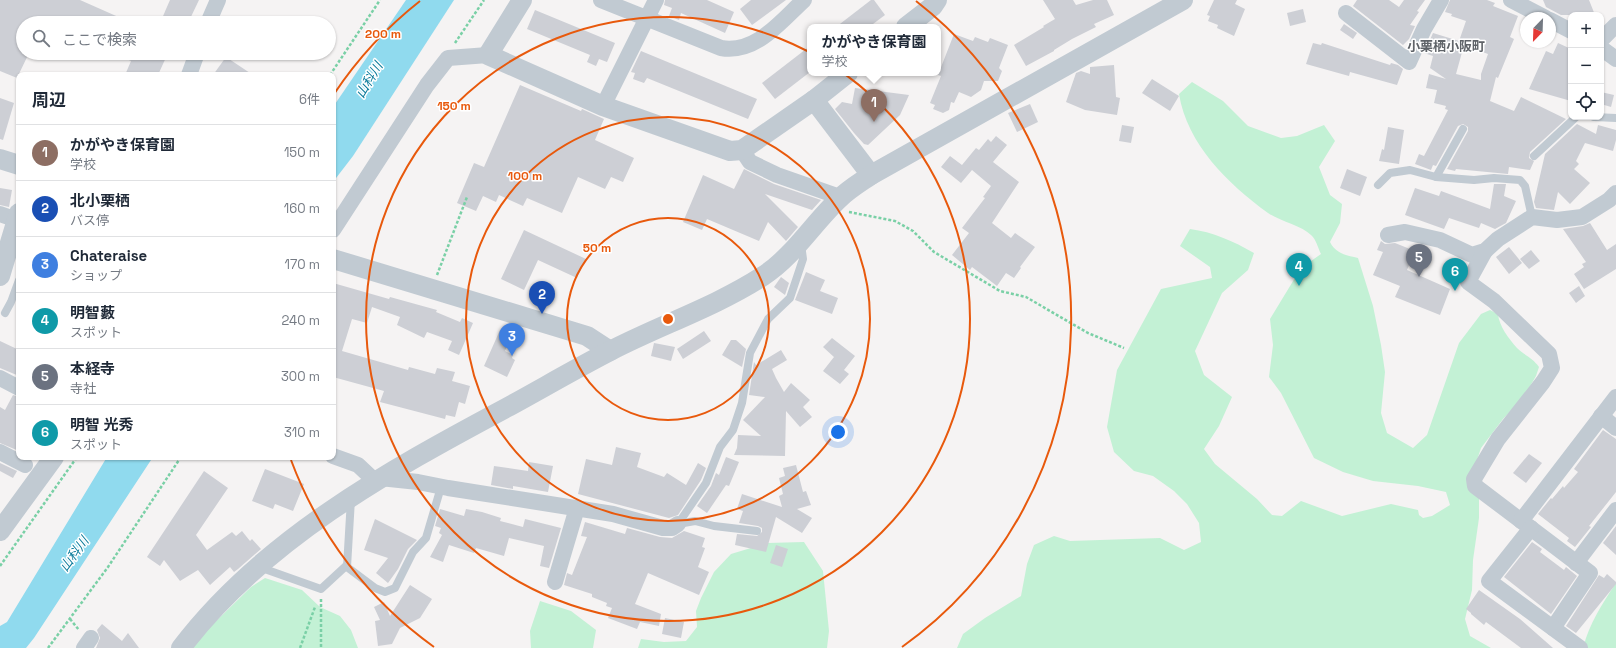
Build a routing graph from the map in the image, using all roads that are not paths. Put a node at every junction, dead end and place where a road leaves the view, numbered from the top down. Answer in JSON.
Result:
{"nodes":[{"id":1,"x":218,"y":0,"type":"edge"},
{"id":2,"x":522,"y":0,"type":"edge"},
{"id":3,"x":601,"y":0,"type":"edge"},
{"id":4,"x":656,"y":0,"type":"edge"},
{"id":5,"x":804,"y":0,"type":"edge"},
{"id":6,"x":937,"y":0,"type":"edge"},
{"id":7,"x":1183,"y":0,"type":"edge"},
{"id":8,"x":1441,"y":0,"type":"edge"},
{"id":9,"x":1511,"y":0,"type":"edge"},
{"id":10,"x":1534,"y":12,"type":"edge"},
{"id":11,"x":1346,"y":13,"type":"dead end"},
{"id":12,"x":211,"y":16,"type":"edge"},
{"id":13,"x":646,"y":18,"type":"junction"},
{"id":14,"x":1556,"y":23,"type":"edge"},
{"id":15,"x":910,"y":24,"type":"edge"},
{"id":16,"x":1616,"y":25,"type":"edge"},
{"id":17,"x":1568,"y":29,"type":"edge"},
{"id":18,"x":1604,"y":37,"type":"edge"},
{"id":19,"x":1604,"y":50,"type":"edge"},
{"id":20,"x":488,"y":55,"type":"junction"},
{"id":21,"x":1616,"y":59,"type":"edge"},
{"id":22,"x":194,"y":60,"type":"edge"},
{"id":23,"x":190,"y":72,"type":"edge"},
{"id":24,"x":844,"y":76,"type":"edge"},
{"id":25,"x":814,"y":100,"type":"junction"},
{"id":26,"x":603,"y":106,"type":"junction"},
{"id":27,"x":1604,"y":117,"type":"edge"},
{"id":28,"x":1616,"y":118,"type":"edge"},
{"id":29,"x":1573,"y":120,"type":"edge"},
{"id":30,"x":1463,"y":129,"type":"dead end"},
{"id":31,"x":742,"y":150,"type":"junction"},
{"id":32,"x":1534,"y":156,"type":"dead end"},
{"id":33,"x":0,"y":159,"type":"edge"},
{"id":34,"x":16,"y":163,"type":"edge"},
{"id":35,"x":871,"y":175,"type":"junction"},
{"id":36,"x":1436,"y":177,"type":"junction"},
{"id":37,"x":1378,"y":185,"type":"dead end"},
{"id":38,"x":1616,"y":193,"type":"edge"},
{"id":39,"x":836,"y":202,"type":"junction"},
{"id":40,"x":14,"y":217,"type":"edge"},
{"id":41,"x":1532,"y":218,"type":"junction"},
{"id":42,"x":336,"y":225,"type":"edge"},
{"id":43,"x":1388,"y":235,"type":"dead end"},
{"id":44,"x":800,"y":241,"type":"junction"},
{"id":45,"x":1485,"y":251,"type":"junction"},
{"id":46,"x":336,"y":260,"type":"edge"},
{"id":47,"x":0,"y":276,"type":"edge"},
{"id":48,"x":16,"y":289,"type":"edge"},
{"id":49,"x":5,"y":313,"type":"dead end"},
{"id":50,"x":610,"y":351,"type":"junction"},
{"id":51,"x":0,"y":378,"type":"edge"},
{"id":52,"x":16,"y":386,"type":"edge"},
{"id":53,"x":1616,"y":397,"type":"edge"},
{"id":54,"x":1601,"y":416,"type":"junction"},
{"id":55,"x":1616,"y":428,"type":"edge"},
{"id":56,"x":0,"y":452,"type":"edge"},
{"id":57,"x":336,"y":457,"type":"edge"},
{"id":58,"x":52,"y":460,"type":"edge"},
{"id":59,"x":25,"y":465,"type":"dead end"},
{"id":60,"x":377,"y":479,"type":"junction"},
{"id":61,"x":441,"y":487,"type":"junction"},
{"id":62,"x":351,"y":498,"type":"junction"},
{"id":63,"x":577,"y":508,"type":"junction"},
{"id":64,"x":1616,"y":510,"type":"edge"},
{"id":65,"x":678,"y":524,"type":"junction"},
{"id":66,"x":1526,"y":525,"type":"junction"},
{"id":67,"x":1,"y":529,"type":"edge"},
{"id":68,"x":757,"y":531,"type":"dead end"},
{"id":69,"x":1576,"y":562,"type":"junction"},
{"id":70,"x":347,"y":565,"type":"junction"},
{"id":71,"x":258,"y":567,"type":"junction"},
{"id":72,"x":555,"y":582,"type":"dead end"},
{"id":73,"x":1553,"y":628,"type":"junction"},
{"id":74,"x":181,"y":648,"type":"edge"},
{"id":75,"x":1580,"y":648,"type":"edge"}],
"edges":[{"from":1,"to":12,"type":"street"},
{"from":2,"to":20,"type":"street"},
{"from":3,"to":13,"type":"street"},
{"from":4,"to":13,"type":"street"},
{"from":5,"to":13,"type":"street"},
{"from":6,"to":15,"type":"street"},
{"from":7,"to":35,"type":"street"},
{"from":8,"to":11,"type":"street"},
{"from":9,"to":10,"type":"street"},
{"from":13,"to":26,"type":"street"},
{"from":14,"to":17,"type":"street"},
{"from":16,"to":18,"type":"street"},
{"from":19,"to":21,"type":"street"},
{"from":20,"to":26,"type":"street"},
{"from":20,"to":42,"type":"street"},
{"from":22,"to":23,"type":"street"},
{"from":24,"to":25,"type":"street"},
{"from":25,"to":31,"type":"street"},
{"from":25,"to":35,"type":"street"},
{"from":26,"to":31,"type":"street"},
{"from":27,"to":28,"type":"lane"},
{"from":29,"to":32,"type":"lane"},
{"from":30,"to":36,"type":"lane"},
{"from":31,"to":39,"type":"street"},
{"from":33,"to":34,"type":"street"},
{"from":35,"to":39,"type":"street"},
{"from":36,"to":37,"type":"lane"},
{"from":36,"to":41,"type":"lane"},
{"from":38,"to":41,"type":"street"},
{"from":39,"to":44,"type":"street"},
{"from":40,"to":47,"type":"street"},
{"from":41,"to":45,"type":"street"},
{"from":43,"to":45,"type":"street"},
{"from":44,"to":50,"type":"street"},
{"from":44,"to":65,"type":"lane"},
{"from":45,"to":66,"type":"street"},
{"from":46,"to":50,"type":"street"},
{"from":48,"to":49,"type":"lane"},
{"from":50,"to":60,"type":"street"},
{"from":51,"to":52,"type":"street"},
{"from":53,"to":54,"type":"street"},
{"from":54,"to":55,"type":"street"},
{"from":54,"to":66,"type":"street"},
{"from":56,"to":59,"type":"street"},
{"from":57,"to":60,"type":"street"},
{"from":58,"to":67,"type":"street"},
{"from":60,"to":61,"type":"street"},
{"from":60,"to":62,"type":"street"},
{"from":61,"to":63,"type":"street"},
{"from":61,"to":70,"type":"lane"},
{"from":62,"to":70,"type":"lane"},
{"from":62,"to":71,"type":"street"},
{"from":63,"to":65,"type":"street"},
{"from":63,"to":72,"type":"street"},
{"from":64,"to":69,"type":"street"},
{"from":65,"to":68,"type":"lane"},
{"from":66,"to":69,"type":"street"},
{"from":66,"to":73,"type":"street"},
{"from":69,"to":73,"type":"street"},
{"from":70,"to":71,"type":"lane"},
{"from":71,"to":74,"type":"street"},
{"from":73,"to":75,"type":"street"}]}
